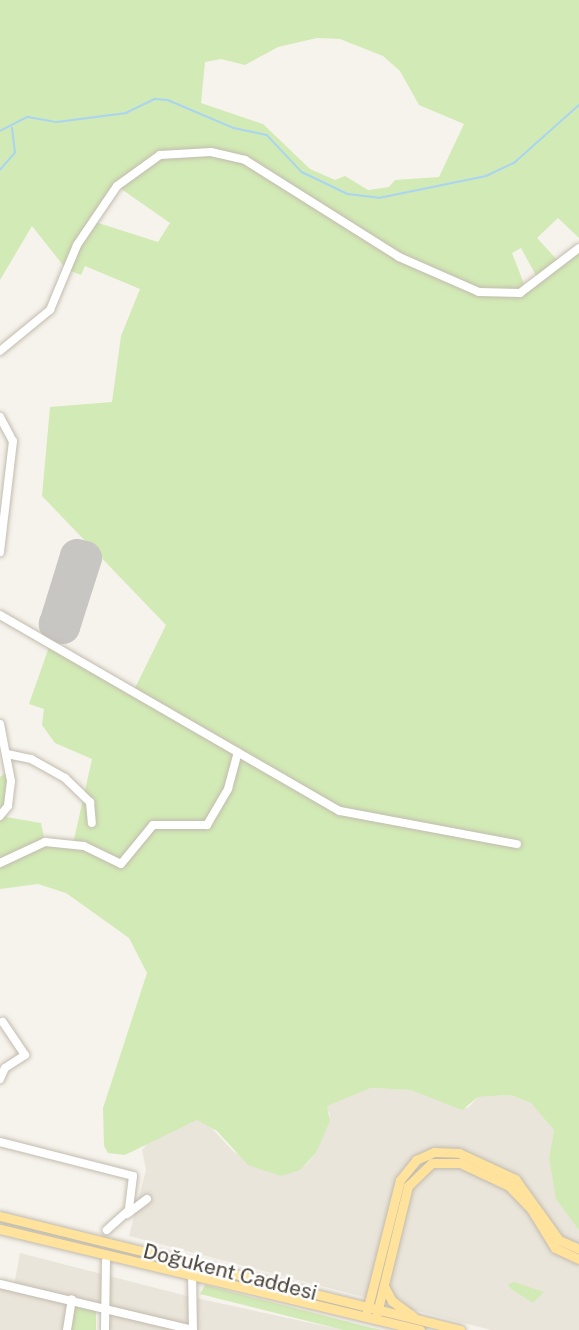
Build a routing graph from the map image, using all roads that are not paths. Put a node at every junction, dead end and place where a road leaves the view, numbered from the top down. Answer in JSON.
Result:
{"nodes":[{"id":1,"x":579,"y":248,"type":"edge"},
{"id":2,"x":0,"y":351,"type":"edge"},
{"id":3,"x":0,"y":417,"type":"edge"},
{"id":4,"x":0,"y":496,"type":"edge"},
{"id":5,"x":8,"y":501,"type":"junction"},
{"id":6,"x":0,"y":547,"type":"edge"},
{"id":7,"x":0,"y":552,"type":"edge"},
{"id":8,"x":0,"y":615,"type":"edge"},
{"id":9,"x":0,"y":724,"type":"edge"},
{"id":10,"x":238,"y":752,"type":"junction"},
{"id":11,"x":7,"y":754,"type":"junction"},
{"id":12,"x":0,"y":816,"type":"edge"},
{"id":13,"x":92,"y":823,"type":"dead end"},
{"id":14,"x":517,"y":844,"type":"dead end"},
{"id":15,"x":0,"y":863,"type":"edge"},
{"id":16,"x":3,"y":1022,"type":"dead end"},
{"id":17,"x":0,"y":1079,"type":"edge"},
{"id":18,"x":0,"y":1142,"type":"edge"},
{"id":19,"x":147,"y":1199,"type":"dead end"},
{"id":20,"x":126,"y":1215,"type":"junction"},
{"id":21,"x":0,"y":1216,"type":"edge"},
{"id":22,"x":0,"y":1229,"type":"edge"},
{"id":23,"x":107,"y":1230,"type":"dead end"},
{"id":24,"x":579,"y":1249,"type":"edge"},
{"id":25,"x":579,"y":1259,"type":"edge"},
{"id":26,"x":106,"y":1261,"type":"dead end"},
{"id":27,"x":192,"y":1274,"type":"junction"},
{"id":28,"x":0,"y":1284,"type":"edge"},
{"id":29,"x":384,"y":1286,"type":"junction"},
{"id":30,"x":72,"y":1299,"type":"junction"},
{"id":31,"x":105,"y":1305,"type":"junction"},
{"id":32,"x":372,"y":1313,"type":"junction"},
{"id":33,"x":420,"y":1325,"type":"edge"},
{"id":34,"x":68,"y":1330,"type":"edge"},
{"id":35,"x":105,"y":1330,"type":"edge"},
{"id":36,"x":193,"y":1330,"type":"edge"},
{"id":37,"x":460,"y":1330,"type":"edge"}],
"edges":[{"from":1,"to":2,"type":"street"},
{"from":3,"to":5,"type":"street"},
{"from":4,"to":5,"type":"street"},
{"from":5,"to":6,"type":"street"},
{"from":6,"to":7,"type":"street"},
{"from":8,"to":10,"type":"street"},
{"from":9,"to":11,"type":"street"},
{"from":10,"to":14,"type":"street"},
{"from":10,"to":15,"type":"street"},
{"from":11,"to":12,"type":"street"},
{"from":11,"to":13,"type":"street"},
{"from":16,"to":17,"type":"street"},
{"from":18,"to":20,"type":"street"},
{"from":19,"to":20,"type":"street"},
{"from":20,"to":23,"type":"street"},
{"from":21,"to":32,"type":"main road","name":"Doğukent Caddesi"},
{"from":22,"to":27,"type":"main road","name":"Doğukent Caddesi"},
{"from":24,"to":32,"type":"main road"},
{"from":25,"to":29,"type":"main road"},
{"from":26,"to":31,"type":"street"},
{"from":27,"to":32,"type":"main road","name":"Doğukent Caddesi"},
{"from":27,"to":36,"type":"street"},
{"from":28,"to":30,"type":"street"},
{"from":29,"to":32,"type":"main road"},
{"from":29,"to":33,"type":"main road"},
{"from":30,"to":31,"type":"street"},
{"from":30,"to":34,"type":"street"},
{"from":31,"to":35,"type":"street"},
{"from":31,"to":36,"type":"street"},
{"from":32,"to":33,"type":"main road","name":"Doğukent Caddesi"},
{"from":33,"to":37,"type":"main road","name":"Doğukent Caddesi"}]}
